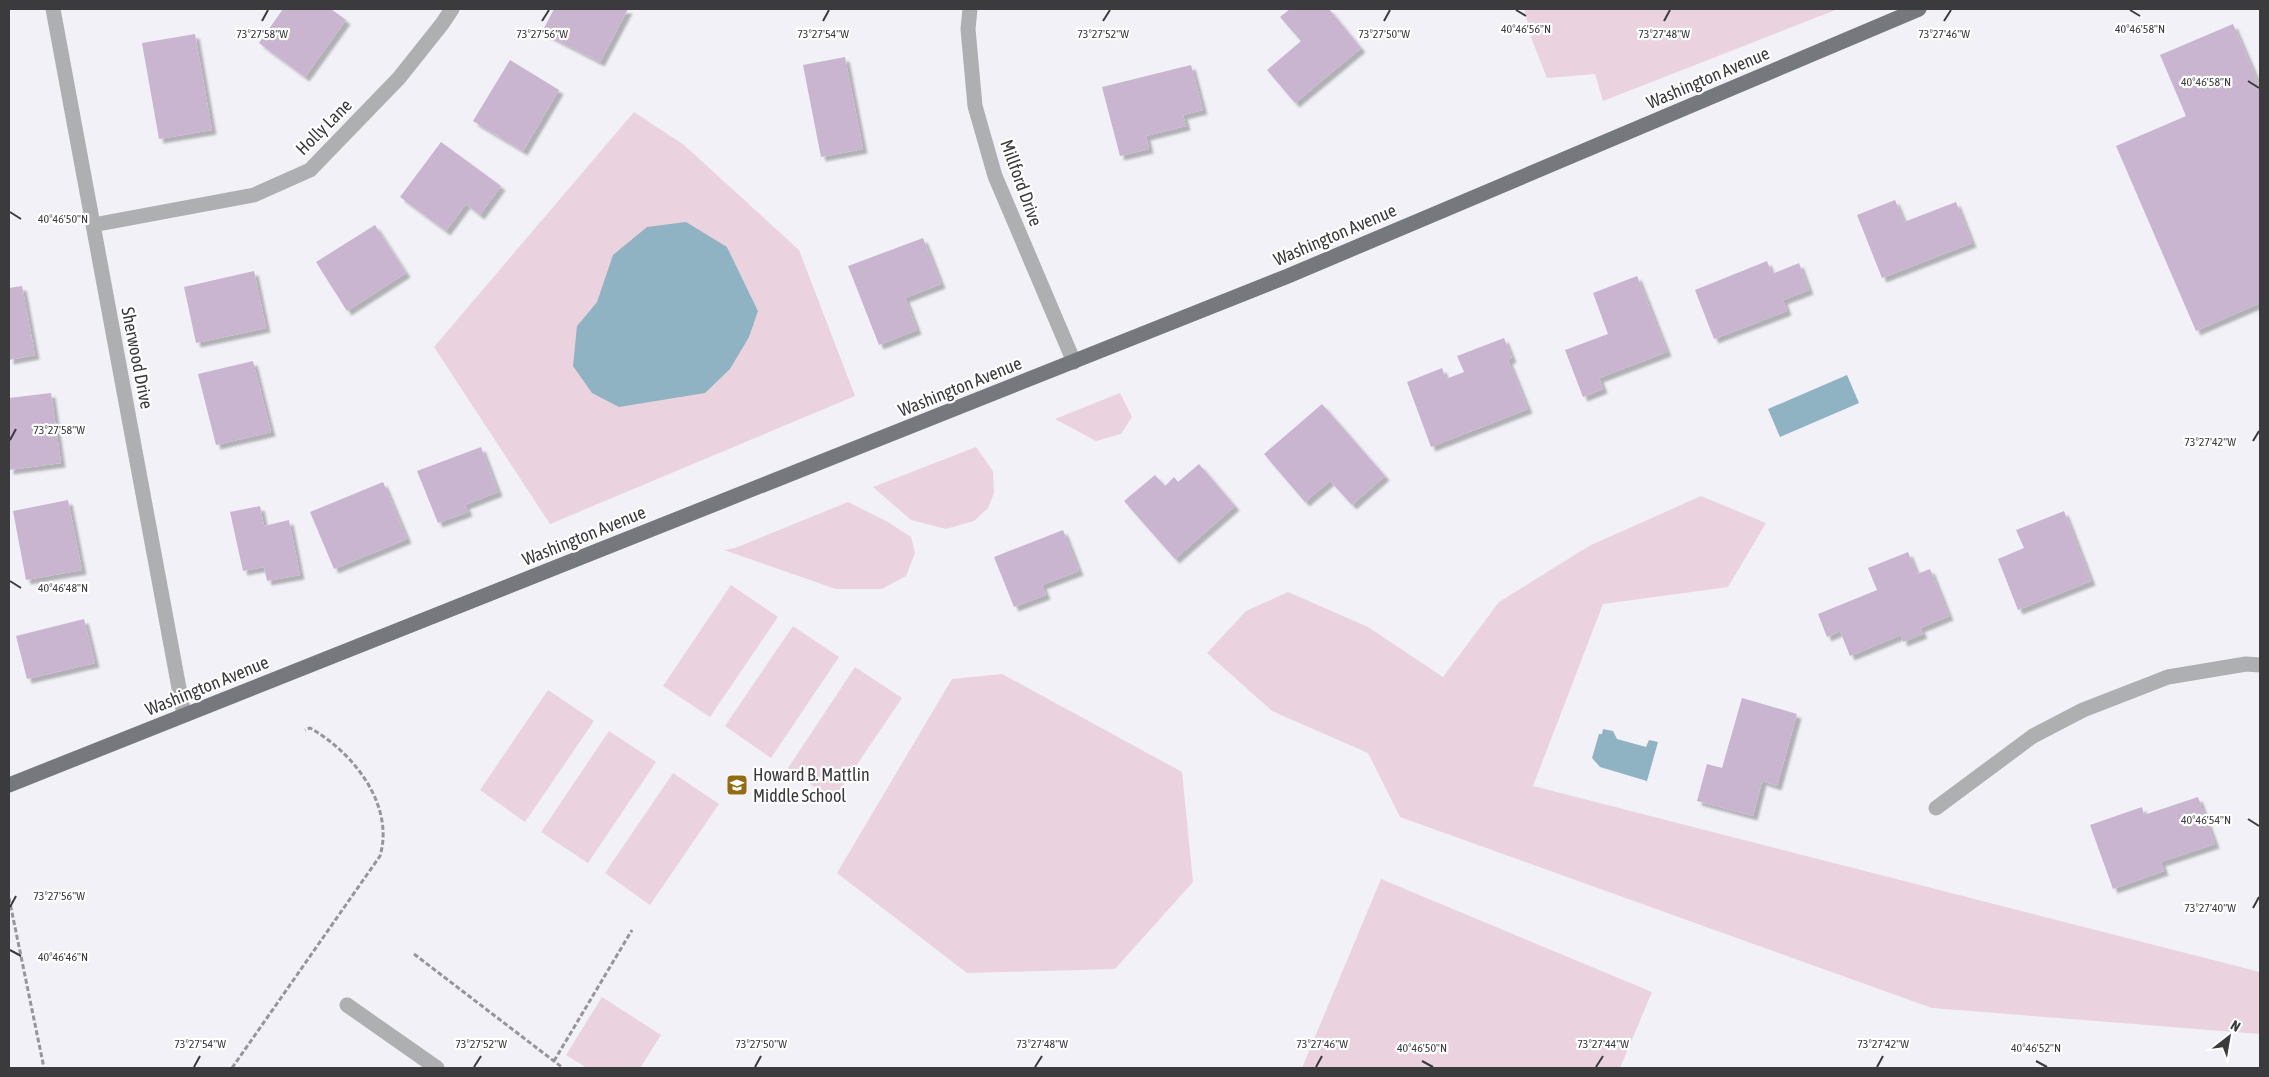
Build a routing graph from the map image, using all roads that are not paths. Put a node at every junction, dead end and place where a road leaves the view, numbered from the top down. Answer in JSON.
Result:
{"nodes":[{"id":1,"x":53,"y":9,"type":"edge"},
{"id":2,"x":452,"y":9,"type":"edge"},
{"id":3,"x":970,"y":9,"type":"edge"},
{"id":4,"x":1919,"y":9,"type":"edge"},
{"id":5,"x":93,"y":225,"type":"junction"},
{"id":6,"x":1074,"y":362,"type":"junction"},
{"id":7,"x":2260,"y":665,"type":"edge"},
{"id":8,"x":184,"y":715,"type":"junction"},
{"id":9,"x":9,"y":785,"type":"edge"},
{"id":10,"x":1936,"y":808,"type":"dead end"},
{"id":11,"x":347,"y":1005,"type":"dead end"},
{"id":12,"x":437,"y":1068,"type":"edge"}],
"edges":[{"from":1,"to":5,"type":"street","name":"Sherwood Drive"},
{"from":2,"to":5,"type":"street","name":"Holly Lane"},
{"from":3,"to":6,"type":"street","name":"Millford Drive"},
{"from":4,"to":6,"type":"main road","name":"Washington Avenue"},
{"from":5,"to":8,"type":"street","name":"Sherwood Drive"},
{"from":6,"to":8,"type":"main road","name":"Washington Avenue"},
{"from":7,"to":10,"type":"street"},
{"from":8,"to":9,"type":"main road","name":"Washington Avenue"},
{"from":11,"to":12,"type":"street"}]}
